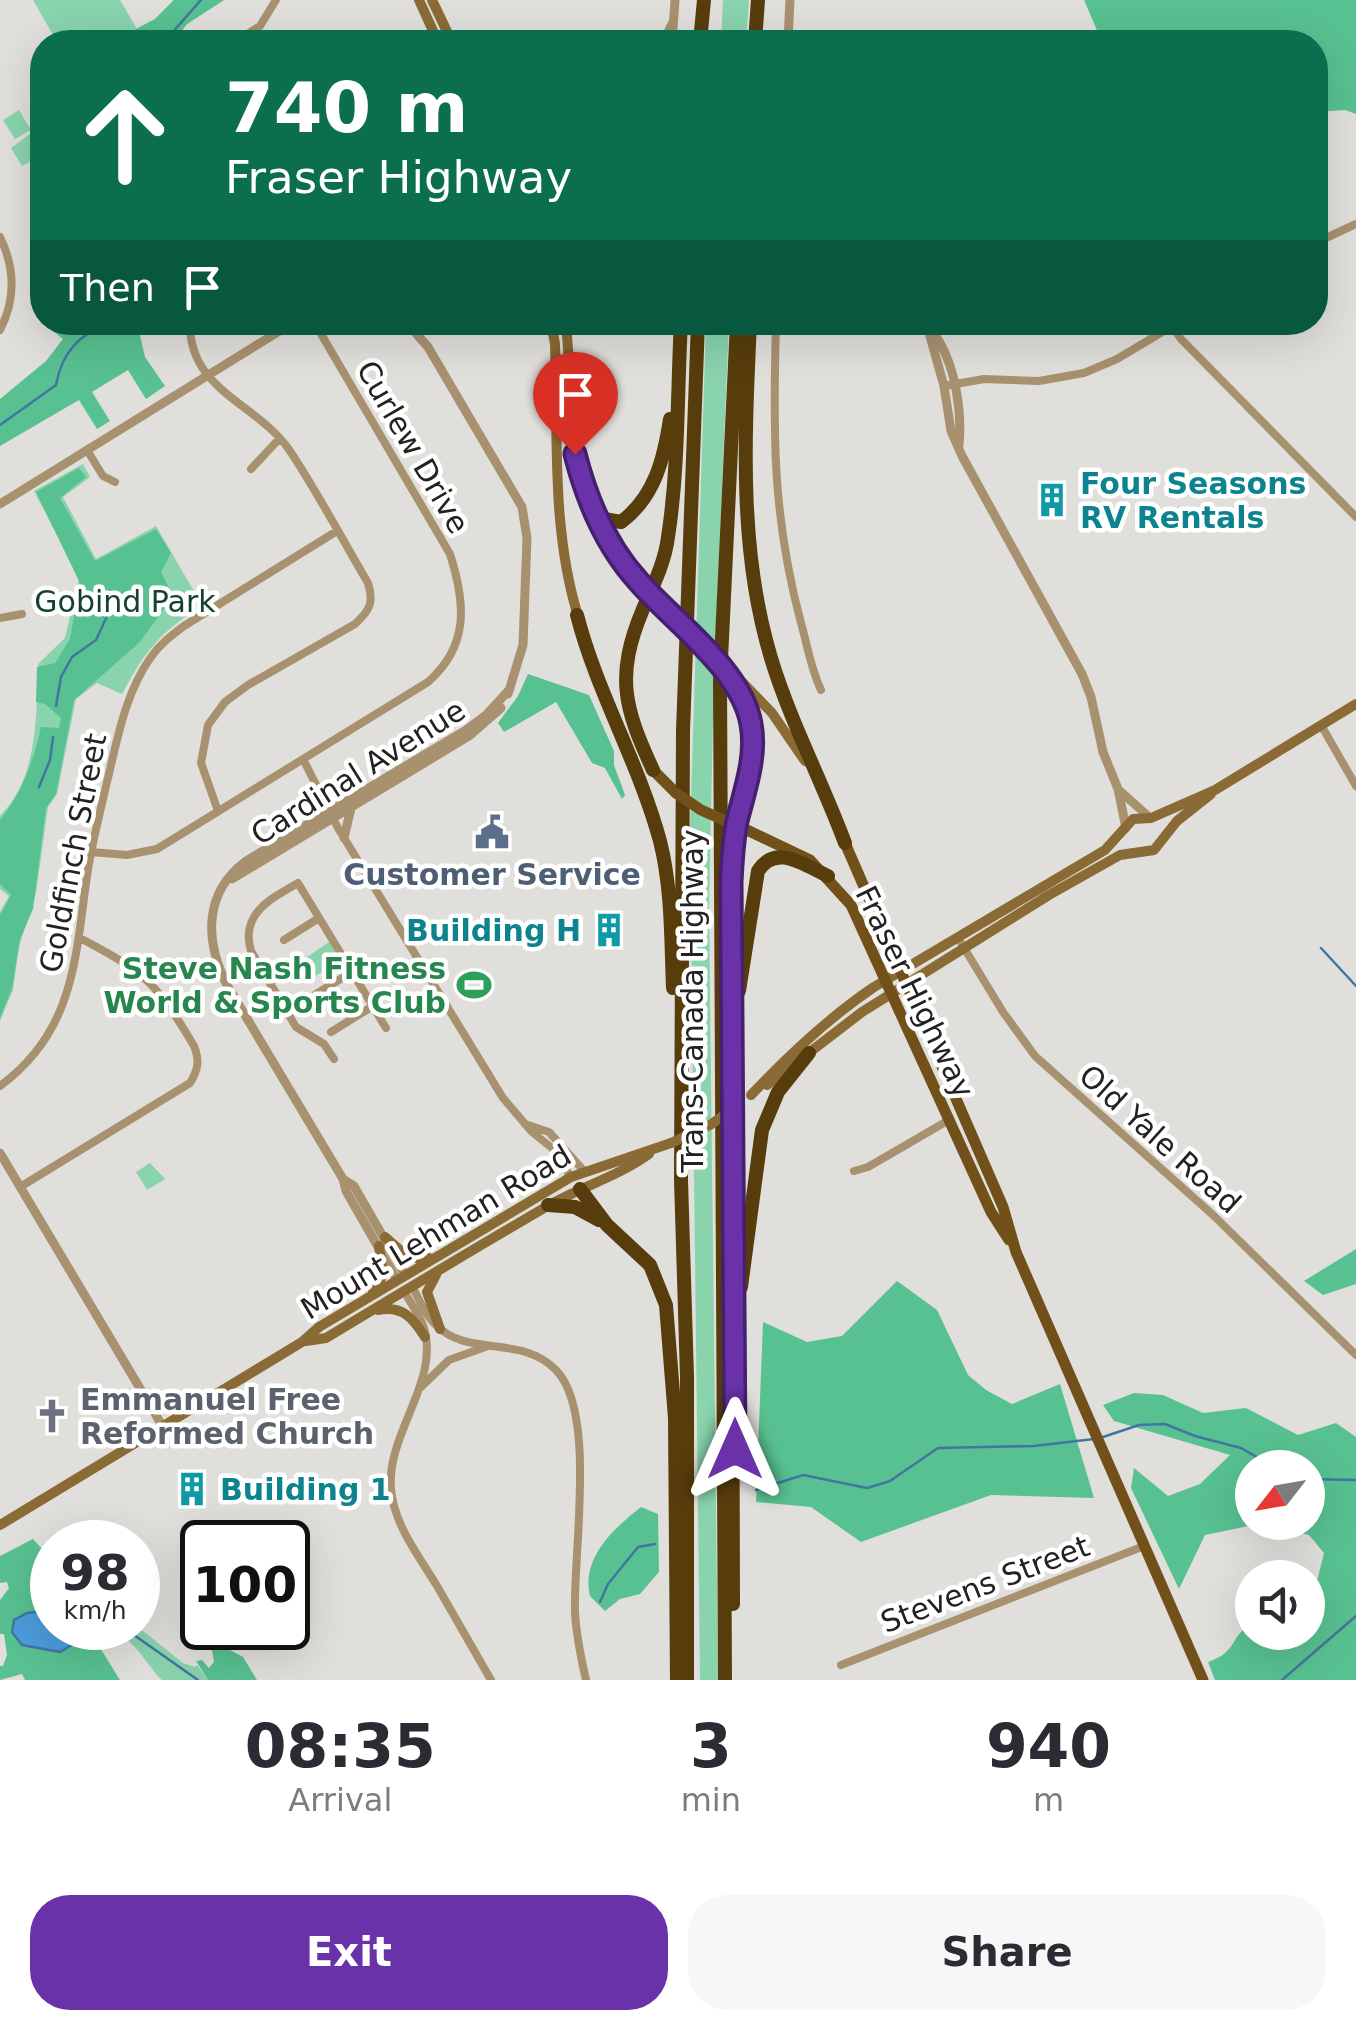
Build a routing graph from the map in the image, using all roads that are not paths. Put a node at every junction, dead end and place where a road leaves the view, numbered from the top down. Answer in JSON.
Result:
{"nodes":[{"id":1,"x":276,"y":0,"type":"edge"},
{"id":2,"x":418,"y":0,"type":"edge"},
{"id":3,"x":432,"y":0,"type":"edge"},
{"id":4,"x":675,"y":0,"type":"edge"},
{"id":5,"x":707,"y":0,"type":"edge"},
{"id":6,"x":758,"y":0,"type":"edge"},
{"id":7,"x":790,"y":0,"type":"edge"},
{"id":8,"x":673,"y":22,"type":"junction"},
{"id":9,"x":254,"y":30,"type":"edge"},
{"id":10,"x":432,"y":30,"type":"edge"},
{"id":11,"x":446,"y":30,"type":"edge"},
{"id":12,"x":669,"y":30,"type":"edge"},
{"id":13,"x":673,"y":30,"type":"edge"},
{"id":14,"x":702,"y":30,"type":"edge"},
{"id":15,"x":708,"y":30,"type":"edge"},
{"id":16,"x":756,"y":30,"type":"edge"},
{"id":17,"x":789,"y":30,"type":"edge"},
{"id":18,"x":1356,"y":224,"type":"edge"},
{"id":19,"x":0,"y":237,"type":"edge"},
{"id":20,"x":1328,"y":237,"type":"edge"},
{"id":21,"x":0,"y":330,"type":"edge"},
{"id":22,"x":191,"y":335,"type":"edge"},
{"id":23,"x":273,"y":335,"type":"edge"},
{"id":24,"x":322,"y":335,"type":"edge"},
{"id":25,"x":417,"y":335,"type":"edge"},
{"id":26,"x":553,"y":335,"type":"edge"},
{"id":27,"x":567,"y":335,"type":"edge"},
{"id":28,"x":680,"y":335,"type":"edge"},
{"id":29,"x":681,"y":335,"type":"edge"},
{"id":30,"x":698,"y":335,"type":"edge"},
{"id":31,"x":736,"y":335,"type":"edge"},
{"id":32,"x":750,"y":335,"type":"edge"},
{"id":33,"x":776,"y":335,"type":"edge"},
{"id":34,"x":935,"y":335,"type":"edge"},
{"id":35,"x":1157,"y":335,"type":"edge"},
{"id":36,"x":1179,"y":335,"type":"edge"},
{"id":37,"x":207,"y":376,"type":"junction"},
{"id":38,"x":949,"y":385,"type":"junction"},
{"id":39,"x":280,"y":439,"type":"junction"},
{"id":40,"x":88,"y":450,"type":"junction"},
{"id":41,"x":575,"y":454,"type":"junction"},
{"id":42,"x":251,"y":469,"type":"dead end"},
{"id":43,"x":116,"y":482,"type":"dead end"},
{"id":44,"x":0,"y":504,"type":"edge"},
{"id":45,"x":1356,"y":517,"type":"edge"},
{"id":46,"x":337,"y":531,"type":"junction"},
{"id":47,"x":22,"y":614,"type":"dead end"},
{"id":48,"x":577,"y":615,"type":"junction"},
{"id":49,"x":0,"y":618,"type":"edge"},
{"id":50,"x":695,"y":638,"type":"joint"},
{"id":51,"x":740,"y":686,"type":"junction"},
{"id":52,"x":510,"y":689,"type":"junction"},
{"id":53,"x":821,"y":690,"type":"dead end"},
{"id":54,"x":1356,"y":704,"type":"edge"},
{"id":55,"x":1321,"y":726,"type":"junction"},
{"id":56,"x":303,"y":759,"type":"junction"},
{"id":57,"x":653,"y":770,"type":"junction"},
{"id":58,"x":1356,"y":786,"type":"edge"},
{"id":59,"x":1118,"y":789,"type":"junction"},
{"id":60,"x":1215,"y":790,"type":"junction"},
{"id":61,"x":352,"y":808,"type":"junction"},
{"id":62,"x":218,"y":811,"type":"junction"},
{"id":63,"x":332,"y":814,"type":"junction"},
{"id":64,"x":1150,"y":818,"type":"junction"},
{"id":65,"x":1125,"y":830,"type":"junction"},
{"id":66,"x":344,"y":838,"type":"junction"},
{"id":67,"x":1161,"y":840,"type":"junction"},
{"id":68,"x":845,"y":843,"type":"junction"},
{"id":69,"x":91,"y":852,"type":"junction"},
{"id":70,"x":1137,"y":852,"type":"junction"},
{"id":71,"x":828,"y":876,"type":"junction"},
{"id":72,"x":320,"y":918,"type":"junction"},
{"id":73,"x":80,"y":938,"type":"junction"},
{"id":74,"x":284,"y":940,"type":"dead end"},
{"id":75,"x":961,"y":943,"type":"junction"},
{"id":76,"x":902,"y":971,"type":"junction"},
{"id":77,"x":352,"y":972,"type":"junction"},
{"id":78,"x":886,"y":980,"type":"junction"},
{"id":79,"x":907,"y":984,"type":"junction"},
{"id":80,"x":316,"y":994,"type":"dead end"},
{"id":81,"x":892,"y":994,"type":"junction"},
{"id":82,"x":373,"y":1006,"type":"junction"},
{"id":83,"x":386,"y":1028,"type":"dead end"},
{"id":84,"x":330,"y":1032,"type":"dead end"},
{"id":85,"x":732,"y":1046,"type":"junction"},
{"id":86,"x":809,"y":1052,"type":"junction"},
{"id":87,"x":334,"y":1059,"type":"dead end"},
{"id":88,"x":0,"y":1086,"type":"edge"},
{"id":89,"x":751,"y":1095,"type":"junction"},
{"id":90,"x":949,"y":1120,"type":"junction"},
{"id":91,"x":525,"y":1124,"type":"junction"},
{"id":92,"x":654,"y":1150,"type":"junction"},
{"id":93,"x":0,"y":1153,"type":"edge"},
{"id":94,"x":854,"y":1170,"type":"dead end"},
{"id":95,"x":584,"y":1171,"type":"junction"},
{"id":96,"x":681,"y":1180,"type":"junction"},
{"id":97,"x":581,"y":1183,"type":"junction"},
{"id":98,"x":20,"y":1187,"type":"junction"},
{"id":99,"x":548,"y":1205,"type":"junction"},
{"id":100,"x":607,"y":1224,"type":"junction"},
{"id":101,"x":382,"y":1242,"type":"junction"},
{"id":102,"x":1016,"y":1252,"type":"junction"},
{"id":103,"x":443,"y":1260,"type":"junction"},
{"id":104,"x":401,"y":1278,"type":"junction"},
{"id":105,"x":408,"y":1289,"type":"junction"},
{"id":106,"x":371,"y":1295,"type":"junction"},
{"id":107,"x":367,"y":1313,"type":"junction"},
{"id":108,"x":440,"y":1329,"type":"junction"},
{"id":109,"x":425,"y":1337,"type":"junction"},
{"id":110,"x":302,"y":1342,"type":"junction"},
{"id":111,"x":734,"y":1342,"type":"junction"},
{"id":112,"x":491,"y":1346,"type":"junction"},
{"id":113,"x":1356,"y":1355,"type":"edge"},
{"id":114,"x":417,"y":1390,"type":"junction"},
{"id":115,"x":163,"y":1426,"type":"junction"},
{"id":116,"x":0,"y":1525,"type":"edge"},
{"id":117,"x":1144,"y":1546,"type":"junction"},
{"id":118,"x":841,"y":1665,"type":"dead end"},
{"id":119,"x":491,"y":1680,"type":"edge"},
{"id":120,"x":586,"y":1680,"type":"edge"},
{"id":121,"x":677,"y":1680,"type":"edge"},
{"id":122,"x":687,"y":1680,"type":"edge"},
{"id":123,"x":727,"y":1680,"type":"edge"},
{"id":124,"x":1203,"y":1680,"type":"edge"}],
"edges":[{"from":1,"to":9,"type":"street"},
{"from":2,"to":10,"type":"main road"},
{"from":3,"to":11,"type":"main road"},
{"from":4,"to":8,"type":"street"},
{"from":5,"to":14,"type":"highway"},
{"from":5,"to":15,"type":"highway"},
{"from":6,"to":16,"type":"highway"},
{"from":7,"to":17,"type":"street"},
{"from":8,"to":12,"type":"street"},
{"from":8,"to":13,"type":"street"},
{"from":18,"to":20,"type":"street"},
{"from":19,"to":21,"type":"street"},
{"from":22,"to":37,"type":"street"},
{"from":23,"to":37,"type":"street"},
{"from":24,"to":56,"type":"street","name":"Curlew Drive"},
{"from":25,"to":52,"type":"street","name":"Cardinal Avenue"},
{"from":26,"to":48,"type":"main road","name":"Fraser Highway"},
{"from":27,"to":41,"type":"main road"},
{"from":28,"to":41,"type":"highway"},
{"from":29,"to":57,"type":"highway"},
{"from":30,"to":96,"type":"highway","name":"Trans-Canada Highway"},
{"from":31,"to":123,"type":"highway","name":"Trans-Canada Highway"},
{"from":32,"to":68,"type":"highway"},
{"from":33,"to":53,"type":"street"},
{"from":34,"to":38,"type":"street"},
{"from":35,"to":38,"type":"street"},
{"from":36,"to":45,"type":"street"},
{"from":37,"to":39,"type":"street"},
{"from":37,"to":40,"type":"street"},
{"from":38,"to":59,"type":"street"},
{"from":39,"to":42,"type":"street"},
{"from":39,"to":46,"type":"street"},
{"from":40,"to":43,"type":"street"},
{"from":40,"to":44,"type":"street"},
{"from":41,"to":50,"type":"main road","bridge":true},
{"from":46,"to":62,"type":"street"},
{"from":46,"to":69,"type":"street","name":"Goldfinch Street"},
{"from":47,"to":49,"type":"street"},
{"from":48,"to":57,"type":"main road","name":"Fraser Highway"},
{"from":48,"to":96,"type":"highway"},
{"from":50,"to":51,"type":"highway","bridge":true},
{"from":51,"to":68,"type":"main road","name":"Fraser Highway"},
{"from":51,"to":85,"type":"highway"},
{"from":52,"to":61,"type":"street","name":"Cardinal Avenue"},
{"from":52,"to":63,"type":"street","name":"Cardinal Avenue"},
{"from":54,"to":55,"type":"main road"},
{"from":55,"to":58,"type":"street"},
{"from":55,"to":60,"type":"main road"},
{"from":56,"to":62,"type":"street","name":"Curlew Drive"},
{"from":56,"to":63,"type":"street"},
{"from":57,"to":71,"type":"main road","name":"Fraser Highway","bridge":true},
{"from":59,"to":64,"type":"street"},
{"from":59,"to":65,"type":"street"},
{"from":60,"to":64,"type":"main road"},
{"from":60,"to":67,"type":"main road"},
{"from":61,"to":63,"type":"street","name":"Cardinal Avenue"},
{"from":61,"to":66,"type":"street"},
{"from":62,"to":69,"type":"street","name":"Curlew Drive"},
{"from":63,"to":66,"type":"street"},
{"from":63,"to":101,"type":"street","name":"Cardinal Avenue"},
{"from":64,"to":65,"type":"main road"},
{"from":64,"to":67,"type":"main road"},
{"from":65,"to":70,"type":"main road"},
{"from":65,"to":75,"type":"main road","name":"Mount Lehman Road"},
{"from":66,"to":91,"type":"street"},
{"from":67,"to":70,"type":"main road"},
{"from":68,"to":76,"type":"main road","name":"Fraser Highway"},
{"from":69,"to":73,"type":"street","name":"Goldfinch Street"},
{"from":70,"to":75,"type":"main road","name":"Mount Lehman Road"},
{"from":71,"to":78,"type":"main road","name":"Fraser Highway"},
{"from":71,"to":85,"type":"highway"},
{"from":72,"to":74,"type":"street"},
{"from":72,"to":77,"type":"street"},
{"from":72,"to":87,"type":"street"},
{"from":73,"to":88,"type":"street","name":"Goldfinch Street"},
{"from":73,"to":98,"type":"street"},
{"from":75,"to":76,"type":"main road","name":"Mount Lehman Road"},
{"from":75,"to":79,"type":"main road","name":"Mount Lehman Road"},
{"from":75,"to":113,"type":"street","name":"Old Yale Road"},
{"from":76,"to":78,"type":"main road","name":"Mount Lehman Road"},
{"from":76,"to":79,"type":"main road","name":"Fraser Highway"},
{"from":77,"to":80,"type":"street"},
{"from":77,"to":82,"type":"street"},
{"from":78,"to":81,"type":"main road","name":"Fraser Highway"},
{"from":78,"to":89,"type":"main road","name":"Mount Lehman Road"},
{"from":79,"to":81,"type":"main road","name":"Mount Lehman Road"},
{"from":79,"to":102,"type":"main road","name":"Fraser Highway"},
{"from":81,"to":86,"type":"main road","name":"Mount Lehman Road"},
{"from":81,"to":90,"type":"main road","name":"Fraser Highway"},
{"from":82,"to":83,"type":"street"},
{"from":82,"to":84,"type":"street"},
{"from":85,"to":111,"type":"highway"},
{"from":86,"to":89,"type":"main road","name":"Mount Lehman Road"},
{"from":86,"to":111,"type":"highway"},
{"from":89,"to":92,"type":"main road","name":"Mount Lehman Road","bridge":true},
{"from":90,"to":94,"type":"street"},
{"from":90,"to":102,"type":"main road","name":"Fraser Highway"},
{"from":91,"to":95,"type":"street"},
{"from":91,"to":97,"type":"street"},
{"from":92,"to":95,"type":"main road","name":"Mount Lehman Road"},
{"from":92,"to":97,"type":"main road","name":"Mount Lehman Road"},
{"from":93,"to":98,"type":"street"},
{"from":95,"to":97,"type":"main road"},
{"from":96,"to":122,"type":"highway","name":"Trans-Canada Highway"},
{"from":97,"to":99,"type":"main road","name":"Mount Lehman Road"},
{"from":97,"to":100,"type":"highway"},
{"from":97,"to":103,"type":"main road","name":"Mount Lehman Road"},
{"from":98,"to":115,"type":"street"},
{"from":99,"to":100,"type":"highway"},
{"from":99,"to":103,"type":"main road","name":"Mount Lehman Road"},
{"from":100,"to":121,"type":"highway"},
{"from":101,"to":103,"type":"main road"},
{"from":101,"to":104,"type":"street","name":"Cardinal Avenue"},
{"from":101,"to":106,"type":"main road"},
{"from":102,"to":117,"type":"main road","name":"Fraser Highway"},
{"from":103,"to":104,"type":"main road","name":"Mount Lehman Road"},
{"from":103,"to":105,"type":"main road","name":"Mount Lehman Road"},
{"from":103,"to":108,"type":"main road"},
{"from":104,"to":105,"type":"main road"},
{"from":104,"to":106,"type":"main road","name":"Mount Lehman Road"},
{"from":105,"to":107,"type":"main road","name":"Mount Lehman Road"},
{"from":105,"to":108,"type":"street"},
{"from":105,"to":109,"type":"street"},
{"from":106,"to":110,"type":"main road","name":"Mount Lehman Road"},
{"from":107,"to":109,"type":"main road"},
{"from":107,"to":110,"type":"main road","name":"Mount Lehman Road"},
{"from":108,"to":112,"type":"street"},
{"from":109,"to":114,"type":"street"},
{"from":110,"to":115,"type":"main road","name":"Mount Lehman Road"},
{"from":111,"to":123,"type":"highway"},
{"from":112,"to":114,"type":"street"},
{"from":112,"to":120,"type":"street"},
{"from":114,"to":119,"type":"street"},
{"from":115,"to":116,"type":"main road","name":"Mount Lehman Road"},
{"from":117,"to":118,"type":"street","name":"Stevens Street"},
{"from":117,"to":124,"type":"main road","name":"Fraser Highway"}]}
